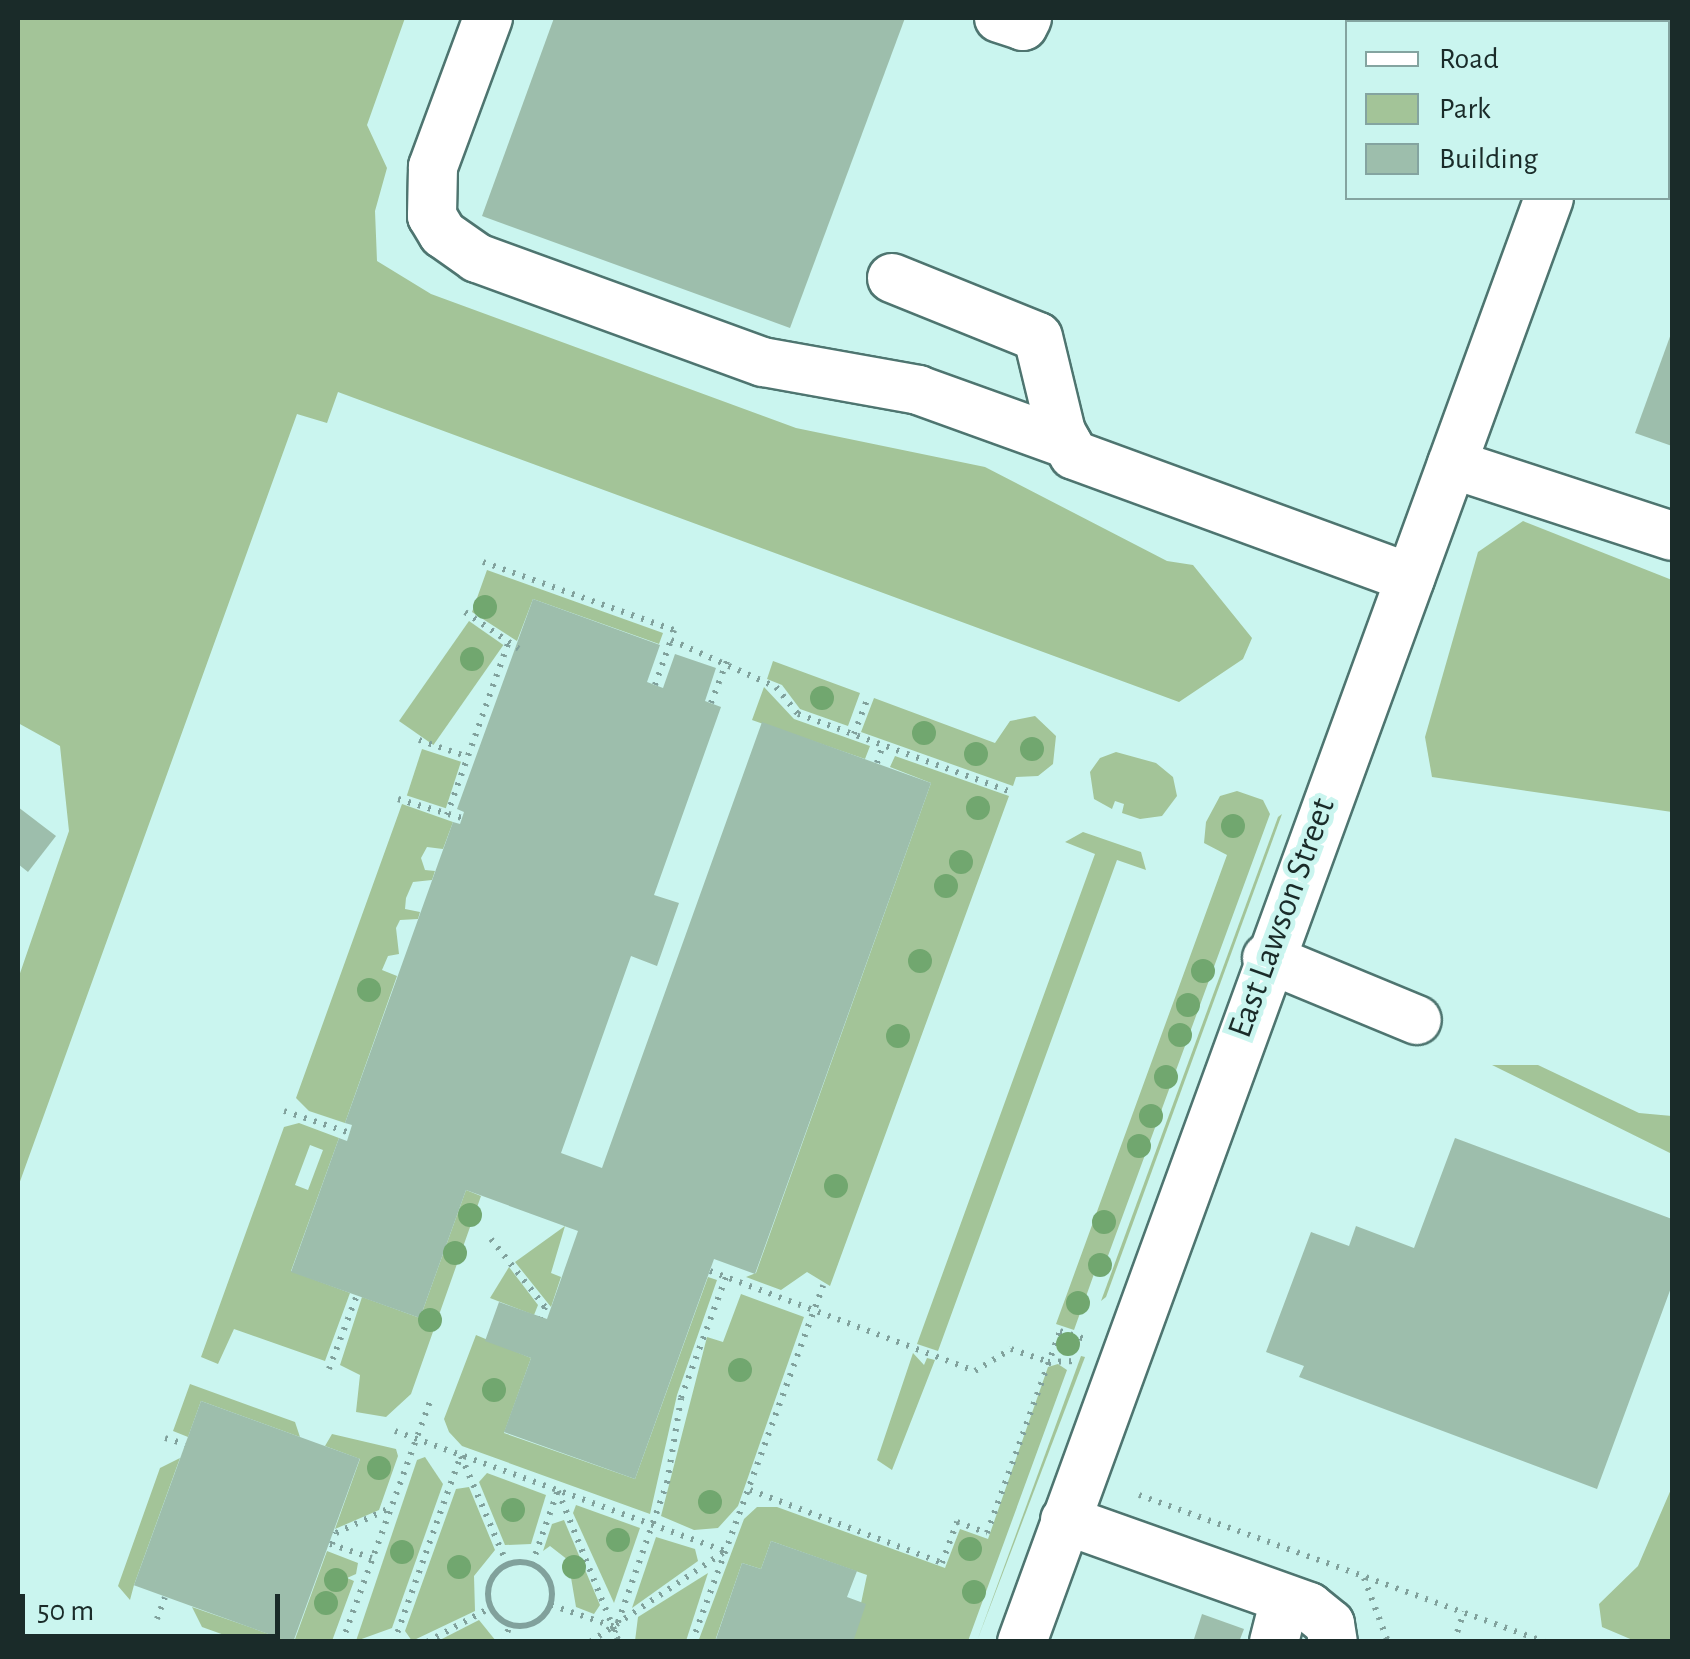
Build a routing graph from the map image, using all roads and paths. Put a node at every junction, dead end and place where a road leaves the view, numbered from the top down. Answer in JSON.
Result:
{"nodes":[{"id":1,"x":488,"y":18,"type":"edge"},
{"id":2,"x":999,"y":18,"type":"edge"},
{"id":3,"x":1027,"y":18,"type":"edge"},
{"id":4,"x":1548,"y":200,"type":"edge"},
{"id":5,"x":892,"y":278,"type":"dead end"},
{"id":6,"x":1068,"y":444,"type":"junction"},
{"id":7,"x":1452,"y":464,"type":"junction"},
{"id":8,"x":1672,"y":536,"type":"edge"},
{"id":9,"x":483,"y":562,"type":"dead end"},
{"id":10,"x":1410,"y":578,"type":"junction"},
{"id":11,"x":465,"y":612,"type":"dead end"},
{"id":12,"x":671,"y":640,"type":"junction"},
{"id":13,"x":508,"y":644,"type":"junction"},
{"id":14,"x":519,"y":649,"type":"dead end"},
{"id":15,"x":728,"y":661,"type":"junction"},
{"id":16,"x":655,"y":685,"type":"dead end"},
{"id":17,"x":868,"y":696,"type":"dead end"},
{"id":18,"x":711,"y":703,"type":"dead end"},
{"id":19,"x":854,"y":734,"type":"junction"},
{"id":20,"x":419,"y":740,"type":"dead end"},
{"id":21,"x":883,"y":745,"type":"junction"},
{"id":22,"x":468,"y":757,"type":"junction"},
{"id":23,"x":877,"y":763,"type":"dead end"},
{"id":24,"x":1011,"y":792,"type":"dead end"},
{"id":25,"x":398,"y":799,"type":"dead end"},
{"id":26,"x":446,"y":815,"type":"junction"},
{"id":27,"x":462,"y":818,"type":"dead end"},
{"id":28,"x":1267,"y":958,"type":"junction"},
{"id":29,"x":1417,"y":1020,"type":"dead end"},
{"id":30,"x":284,"y":1111,"type":"dead end"},
{"id":31,"x":350,"y":1133,"type":"dead end"},
{"id":32,"x":491,"y":1240,"type":"dead end"},
{"id":33,"x":710,"y":1271,"type":"dead end"},
{"id":34,"x":726,"y":1277,"type":"junction"},
{"id":35,"x":823,"y":1286,"type":"dead end"},
{"id":36,"x":357,"y":1295,"type":"dead end"},
{"id":37,"x":814,"y":1311,"type":"junction"},
{"id":38,"x":540,"y":1317,"type":"dead end"},
{"id":39,"x":1084,"y":1339,"type":"dead end"},
{"id":40,"x":1076,"y":1361,"type":"dead end"},
{"id":41,"x":1048,"y":1362,"type":"junction"},
{"id":42,"x":330,"y":1369,"type":"dead end"},
{"id":43,"x":432,"y":1396,"type":"dead end"},
{"id":44,"x":395,"y":1431,"type":"dead end"},
{"id":45,"x":164,"y":1438,"type":"dead end"},
{"id":46,"x":415,"y":1438,"type":"junction"},
{"id":47,"x":185,"y":1444,"type":"dead end"},
{"id":48,"x":461,"y":1455,"type":"junction"},
{"id":49,"x":558,"y":1490,"type":"junction"},
{"id":50,"x":750,"y":1490,"type":"junction"},
{"id":51,"x":1138,"y":1495,"type":"dead end"},
{"id":52,"x":389,"y":1509,"type":"junction"},
{"id":53,"x":1065,"y":1520,"type":"junction"},
{"id":54,"x":652,"y":1524,"type":"junction"},
{"id":55,"x":725,"y":1551,"type":"junction"},
{"id":56,"x":372,"y":1558,"type":"junction"},
{"id":57,"x":506,"y":1564,"type":"junction"},
{"id":58,"x":532,"y":1564,"type":"junction"},
{"id":59,"x":1363,"y":1576,"type":"junction"},
{"id":60,"x":165,"y":1597,"type":"dead end"},
{"id":61,"x":550,"y":1604,"type":"junction"},
{"id":62,"x":490,"y":1608,"type":"junction"},
{"id":63,"x":1464,"y":1612,"type":"junction"},
{"id":64,"x":157,"y":1619,"type":"dead end"},
{"id":65,"x":1280,"y":1620,"type":"edge"},
{"id":66,"x":510,"y":1626,"type":"junction"},
{"id":67,"x":616,"y":1628,"type":"junction"},
{"id":68,"x":1388,"y":1641,"type":"edge"},
{"id":69,"x":342,"y":1642,"type":"edge"},
{"id":70,"x":394,"y":1642,"type":"edge"},
{"id":71,"x":427,"y":1642,"type":"edge"},
{"id":72,"x":504,"y":1642,"type":"edge"},
{"id":73,"x":590,"y":1642,"type":"edge"},
{"id":74,"x":611,"y":1642,"type":"edge"},
{"id":75,"x":619,"y":1642,"type":"edge"},
{"id":76,"x":692,"y":1642,"type":"edge"},
{"id":77,"x":1022,"y":1642,"type":"edge"},
{"id":78,"x":1334,"y":1642,"type":"edge"},
{"id":79,"x":1454,"y":1642,"type":"edge"},
{"id":80,"x":1545,"y":1642,"type":"edge"}],
"edges":[{"from":1,"to":6,"type":"street"},
{"from":2,"to":3,"type":"street"},
{"from":4,"to":7,"type":"street","name":"East Lawson Street"},
{"from":5,"to":6,"type":"street"},
{"from":6,"to":10,"type":"street"},
{"from":7,"to":8,"type":"street"},
{"from":7,"to":10,"type":"street","name":"East Lawson Street"},
{"from":9,"to":12,"type":"path"},
{"from":10,"to":28,"type":"street","name":"East Lawson Street"},
{"from":11,"to":13,"type":"path"},
{"from":12,"to":15,"type":"path"},
{"from":12,"to":16,"type":"path"},
{"from":13,"to":14,"type":"path"},
{"from":13,"to":22,"type":"path"},
{"from":15,"to":18,"type":"path"},
{"from":15,"to":19,"type":"path"},
{"from":17,"to":19,"type":"path"},
{"from":19,"to":21,"type":"path"},
{"from":20,"to":22,"type":"path"},
{"from":21,"to":23,"type":"path"},
{"from":21,"to":24,"type":"path"},
{"from":22,"to":26,"type":"path"},
{"from":25,"to":26,"type":"path"},
{"from":26,"to":27,"type":"path"},
{"from":28,"to":29,"type":"street"},
{"from":28,"to":53,"type":"street","name":"East Lawson Street"},
{"from":30,"to":31,"type":"path"},
{"from":32,"to":38,"type":"path"},
{"from":33,"to":34,"type":"path"},
{"from":34,"to":37,"type":"path"},
{"from":34,"to":54,"type":"path"},
{"from":35,"to":37,"type":"path"},
{"from":36,"to":42,"type":"path"},
{"from":37,"to":41,"type":"path"},
{"from":37,"to":50,"type":"path"},
{"from":39,"to":41,"type":"path"},
{"from":40,"to":41,"type":"path"},
{"from":41,"to":50,"type":"path"},
{"from":43,"to":46,"type":"path"},
{"from":44,"to":46,"type":"path"},
{"from":45,"to":47,"type":"path"},
{"from":46,"to":48,"type":"path"},
{"from":46,"to":52,"type":"path"},
{"from":48,"to":49,"type":"path"},
{"from":48,"to":57,"type":"path"},
{"from":48,"to":70,"type":"path"},
{"from":49,"to":54,"type":"path"},
{"from":49,"to":58,"type":"path"},
{"from":49,"to":67,"type":"path"},
{"from":50,"to":55,"type":"path"},
{"from":51,"to":59,"type":"path"},
{"from":52,"to":56,"type":"path"},
{"from":52,"to":56,"type":"path"},
{"from":53,"to":65,"type":"street"},
{"from":53,"to":77,"type":"street","name":"East Lawson Street"},
{"from":54,"to":55,"type":"path"},
{"from":54,"to":67,"type":"path"},
{"from":55,"to":67,"type":"path"},
{"from":55,"to":76,"type":"path"},
{"from":56,"to":69,"type":"path"},
{"from":57,"to":58,"type":"path"},
{"from":57,"to":62,"type":"path"},
{"from":58,"to":61,"type":"path"},
{"from":59,"to":63,"type":"path"},
{"from":59,"to":68,"type":"path"},
{"from":60,"to":64,"type":"path"},
{"from":61,"to":66,"type":"path"},
{"from":61,"to":67,"type":"path"},
{"from":62,"to":66,"type":"path"},
{"from":62,"to":71,"type":"path"},
{"from":63,"to":79,"type":"path"},
{"from":63,"to":80,"type":"path"},
{"from":65,"to":78,"type":"street"},
{"from":66,"to":72,"type":"path"},
{"from":67,"to":73,"type":"path"},
{"from":67,"to":74,"type":"path"},
{"from":67,"to":75,"type":"path"}]}
